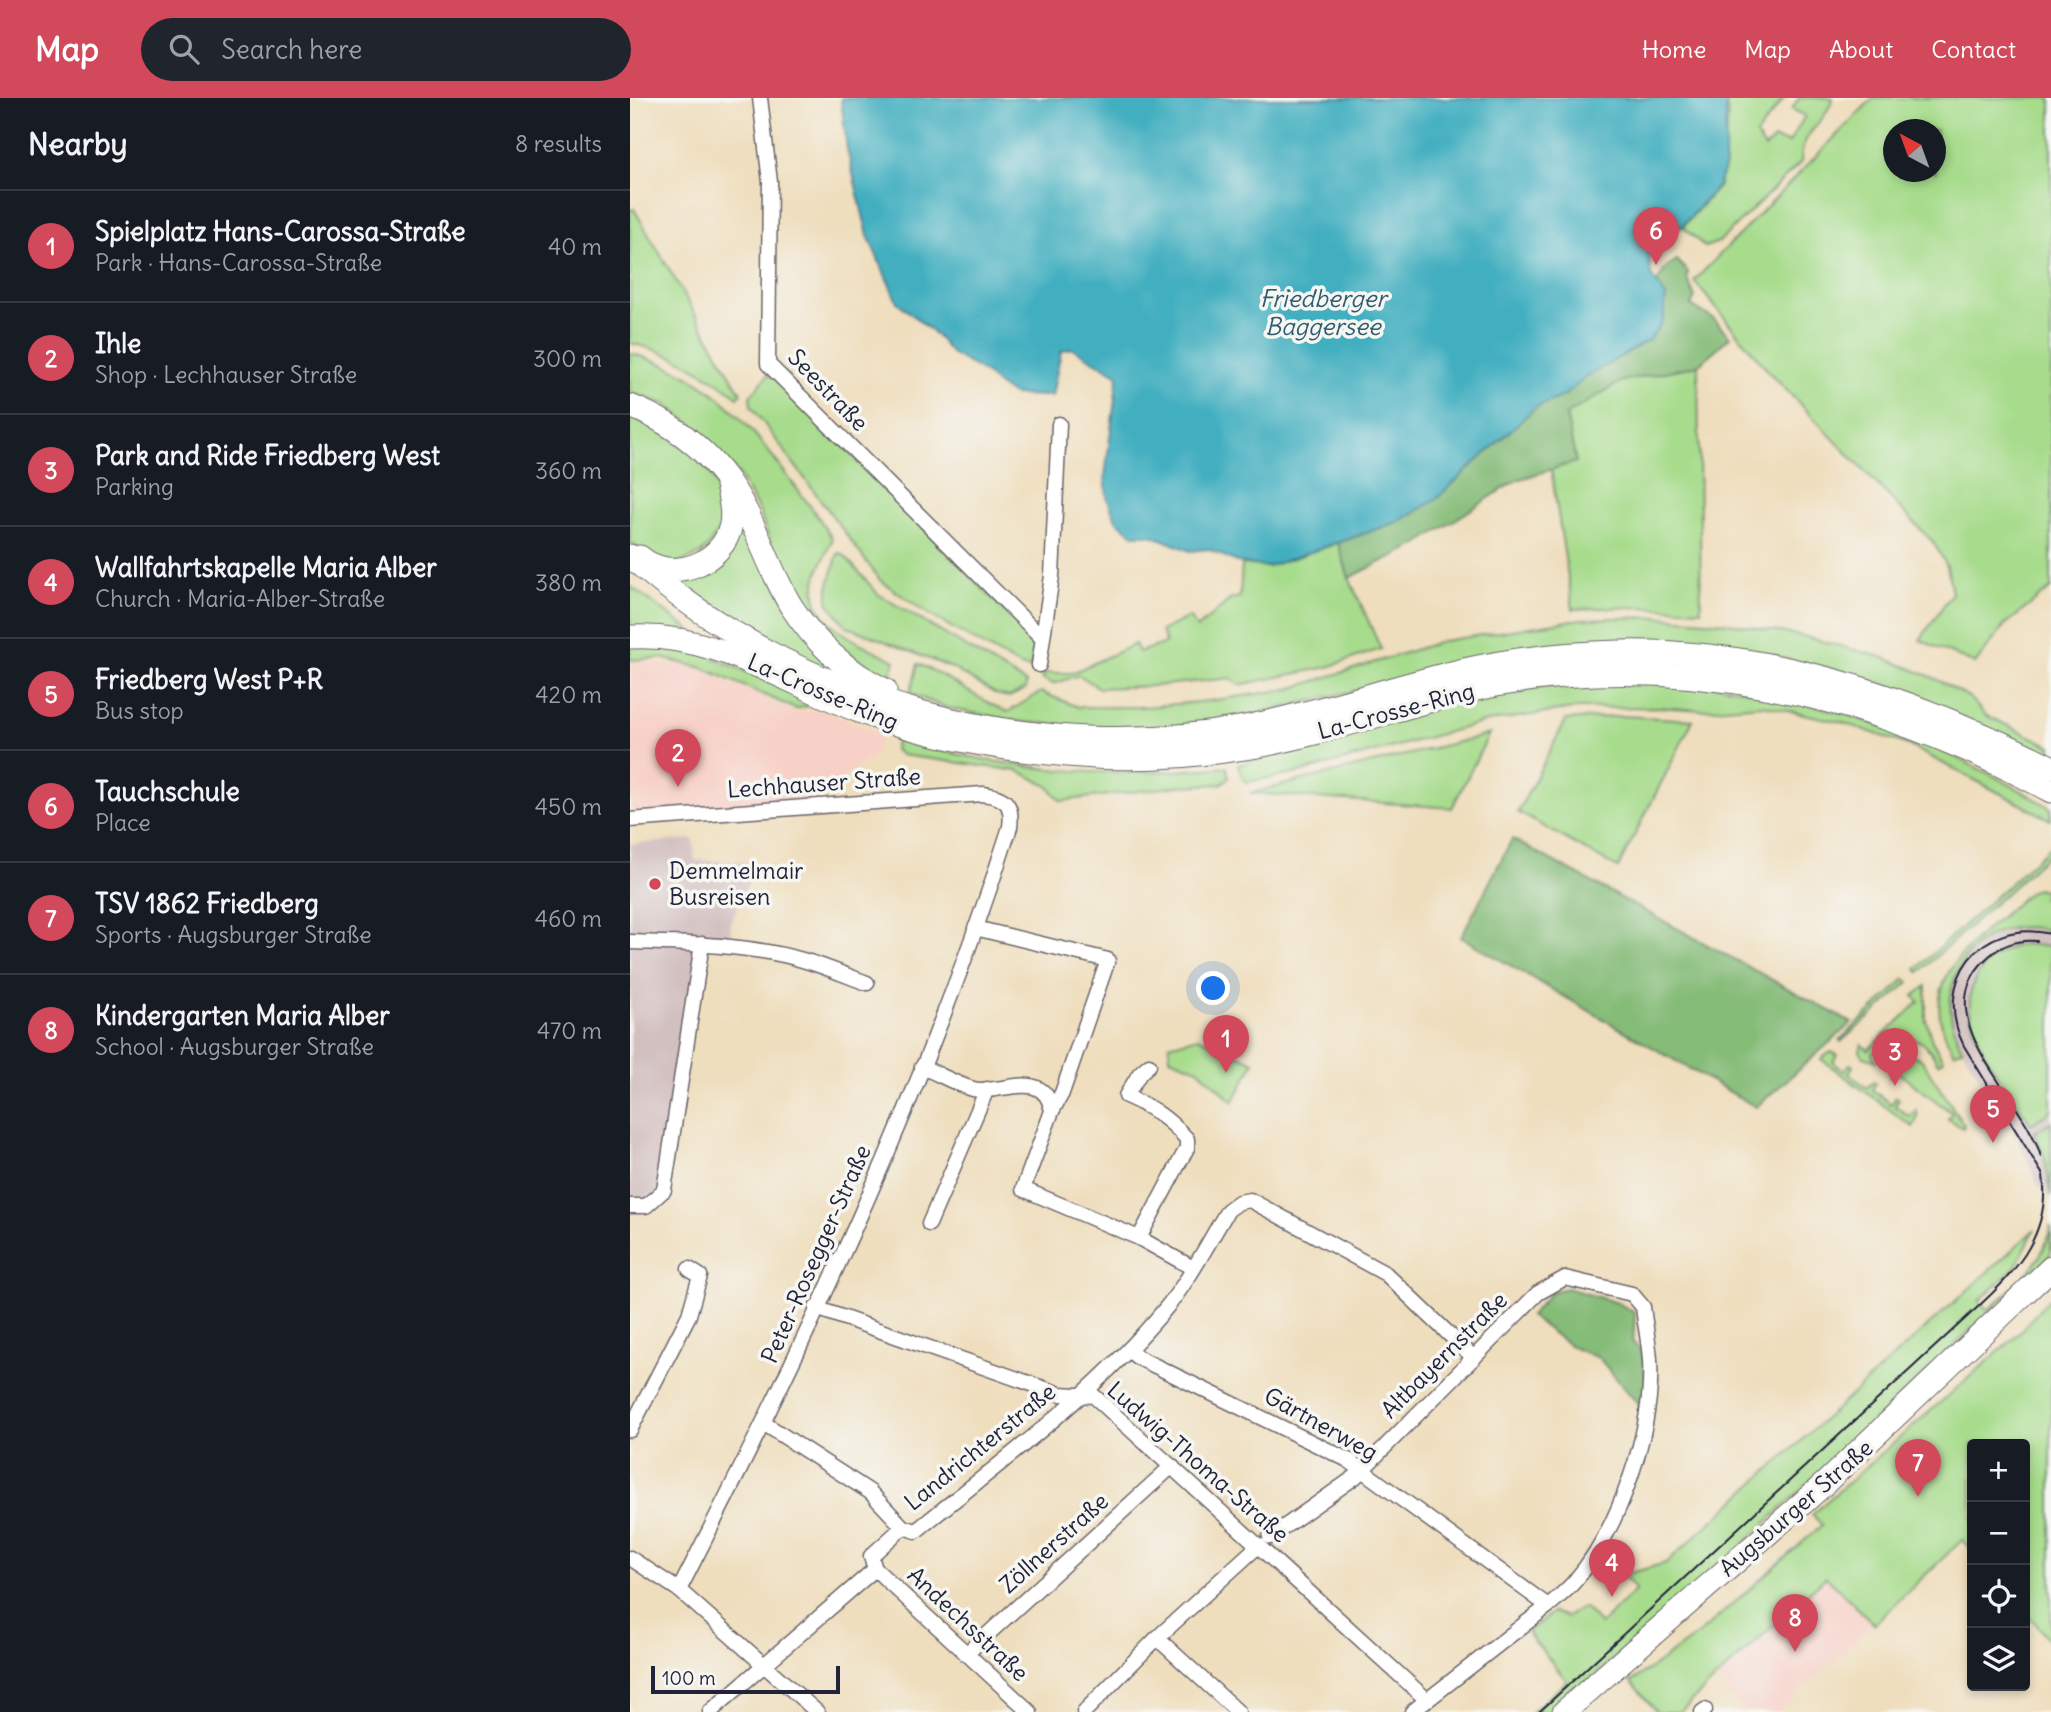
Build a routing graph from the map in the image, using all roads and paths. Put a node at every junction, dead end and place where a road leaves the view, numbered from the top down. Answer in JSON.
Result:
{"nodes":[{"id":1,"x":760,"y":98,"type":"edge"},
{"id":2,"x":630,"y":406,"type":"edge"},
{"id":3,"x":1059,"y":424,"type":"dead end"},
{"id":4,"x":726,"y":482,"type":"junction"},
{"id":5,"x":630,"y":550,"type":"edge"},
{"id":6,"x":630,"y":556,"type":"edge"},
{"id":7,"x":630,"y":574,"type":"edge"},
{"id":8,"x":630,"y":637,"type":"edge"},
{"id":9,"x":1042,"y":638,"type":"junction"},
{"id":10,"x":738,"y":656,"type":"junction"},
{"id":11,"x":1039,"y":665,"type":"dead end"},
{"id":12,"x":929,"y":712,"type":"junction"},
{"id":13,"x":2051,"y":767,"type":"edge"},
{"id":14,"x":2051,"y":791,"type":"edge"},
{"id":15,"x":1012,"y":813,"type":"joint"},
{"id":16,"x":630,"y":820,"type":"edge"},
{"id":17,"x":975,"y":928,"type":"junction"},
{"id":18,"x":630,"y":942,"type":"edge"},
{"id":19,"x":702,"y":944,"type":"junction"},
{"id":20,"x":867,"y":983,"type":"dead end"},
{"id":21,"x":1149,"y":1065,"type":"dead end"},
{"id":22,"x":922,"y":1067,"type":"junction"},
{"id":23,"x":987,"y":1089,"type":"junction"},
{"id":24,"x":1052,"y":1111,"type":"junction"},
{"id":25,"x":630,"y":1206,"type":"edge"},
{"id":26,"x":929,"y":1224,"type":"dead end"},
{"id":27,"x":1139,"y":1238,"type":"junction"},
{"id":28,"x":1193,"y":1268,"type":"junction"},
{"id":29,"x":2051,"y":1268,"type":"edge"},
{"id":30,"x":688,"y":1269,"type":"dead end"},
{"id":31,"x":816,"y":1308,"type":"junction"},
{"id":32,"x":1129,"y":1350,"type":"junction"},
{"id":33,"x":1474,"y":1358,"type":"junction"},
{"id":34,"x":1082,"y":1394,"type":"junction"},
{"id":35,"x":765,"y":1424,"type":"junction"},
{"id":36,"x":630,"y":1430,"type":"edge"},
{"id":37,"x":1172,"y":1466,"type":"junction"},
{"id":38,"x":1363,"y":1470,"type":"junction"},
{"id":39,"x":903,"y":1527,"type":"junction"},
{"id":40,"x":1265,"y":1541,"type":"junction"},
{"id":41,"x":630,"y":1558,"type":"edge"},
{"id":42,"x":875,"y":1569,"type":"junction"},
{"id":43,"x":680,"y":1590,"type":"junction"},
{"id":44,"x":1548,"y":1606,"type":"junction"},
{"id":45,"x":1157,"y":1637,"type":"junction"},
{"id":46,"x":966,"y":1654,"type":"junction"},
{"id":47,"x":764,"y":1663,"type":"junction"},
{"id":48,"x":1427,"y":1700,"type":"junction"},
{"id":49,"x":1027,"y":1711,"type":"edge"},
{"id":50,"x":710,"y":1712,"type":"edge"},
{"id":51,"x":817,"y":1712,"type":"edge"},
{"id":52,"x":1084,"y":1712,"type":"edge"},
{"id":53,"x":1238,"y":1712,"type":"edge"},
{"id":54,"x":1412,"y":1712,"type":"edge"},
{"id":55,"x":1564,"y":1712,"type":"edge"}],
"edges":[{"from":1,"to":9,"type":"street","name":"Seestraße"},
{"from":2,"to":4,"type":"main road"},
{"from":3,"to":9,"type":"street"},
{"from":4,"to":5,"type":"main road"},
{"from":4,"to":12,"type":"main road"},
{"from":6,"to":12,"type":"main road"},
{"from":7,"to":10,"type":"main road"},
{"from":8,"to":10,"type":"main road"},
{"from":9,"to":11,"type":"street"},
{"from":10,"to":14,"type":"main road","name":"La-Crosse-Ring"},
{"from":12,"to":13,"type":"main road","name":"La-Crosse-Ring"},
{"from":15,"to":16,"type":"street","name":"Lechhauser Straße"},
{"from":15,"to":17,"type":"street","name":"Peter-Rosegger-Straße"},
{"from":17,"to":22,"type":"street","name":"Peter-Rosegger-Straße"},
{"from":17,"to":24,"type":"street"},
{"from":18,"to":19,"type":"street"},
{"from":19,"to":20,"type":"street"},
{"from":19,"to":25,"type":"street"},
{"from":21,"to":27,"type":"street"},
{"from":22,"to":23,"type":"street"},
{"from":22,"to":31,"type":"street","name":"Peter-Rosegger-Straße"},
{"from":23,"to":24,"type":"street"},
{"from":23,"to":26,"type":"street"},
{"from":24,"to":27,"type":"street"},
{"from":27,"to":28,"type":"street"},
{"from":28,"to":32,"type":"street","name":"Landrichterstraße"},
{"from":28,"to":33,"type":"street","name":"Landrichterstraße"},
{"from":29,"to":55,"type":"main road","name":"Augsburger Straße"},
{"from":30,"to":36,"type":"street"},
{"from":31,"to":34,"type":"street","name":"Ludwig-Thoma-Straße"},
{"from":31,"to":35,"type":"street","name":"Peter-Rosegger-Straße"},
{"from":32,"to":34,"type":"street","name":"Landrichterstraße"},
{"from":32,"to":38,"type":"street","name":"Gärtnerweg"},
{"from":33,"to":38,"type":"street","name":"Altbayernstraße"},
{"from":33,"to":44,"type":"street","name":"Altbayernstraße"},
{"from":34,"to":37,"type":"street","name":"Ludwig-Thoma-Straße"},
{"from":34,"to":39,"type":"street","name":"Landrichterstraße"},
{"from":35,"to":39,"type":"street"},
{"from":35,"to":43,"type":"street","name":"Peter-Rosegger-Straße"},
{"from":37,"to":40,"type":"street","name":"Ludwig-Thoma-Straße"},
{"from":37,"to":46,"type":"street","name":"Zöllnerstraße"},
{"from":38,"to":40,"type":"street","name":"Altbayernstraße"},
{"from":38,"to":44,"type":"street","name":"Gärtnerweg"},
{"from":39,"to":42,"type":"street","name":"Landrichterstraße"},
{"from":40,"to":45,"type":"street","name":"Altbayernstraße"},
{"from":40,"to":48,"type":"street","name":"Ludwig-Thoma-Straße"},
{"from":41,"to":43,"type":"street"},
{"from":42,"to":46,"type":"street","name":"Andechsstraße"},
{"from":42,"to":47,"type":"street","name":"Landrichterstraße"},
{"from":43,"to":47,"type":"street"},
{"from":44,"to":48,"type":"street"},
{"from":45,"to":52,"type":"street","name":"Altbayernstraße"},
{"from":45,"to":53,"type":"street"},
{"from":46,"to":49,"type":"street","name":"Andechsstraße"},
{"from":47,"to":50,"type":"street","name":"Landrichterstraße"},
{"from":47,"to":51,"type":"street"},
{"from":48,"to":54,"type":"street"}]}
